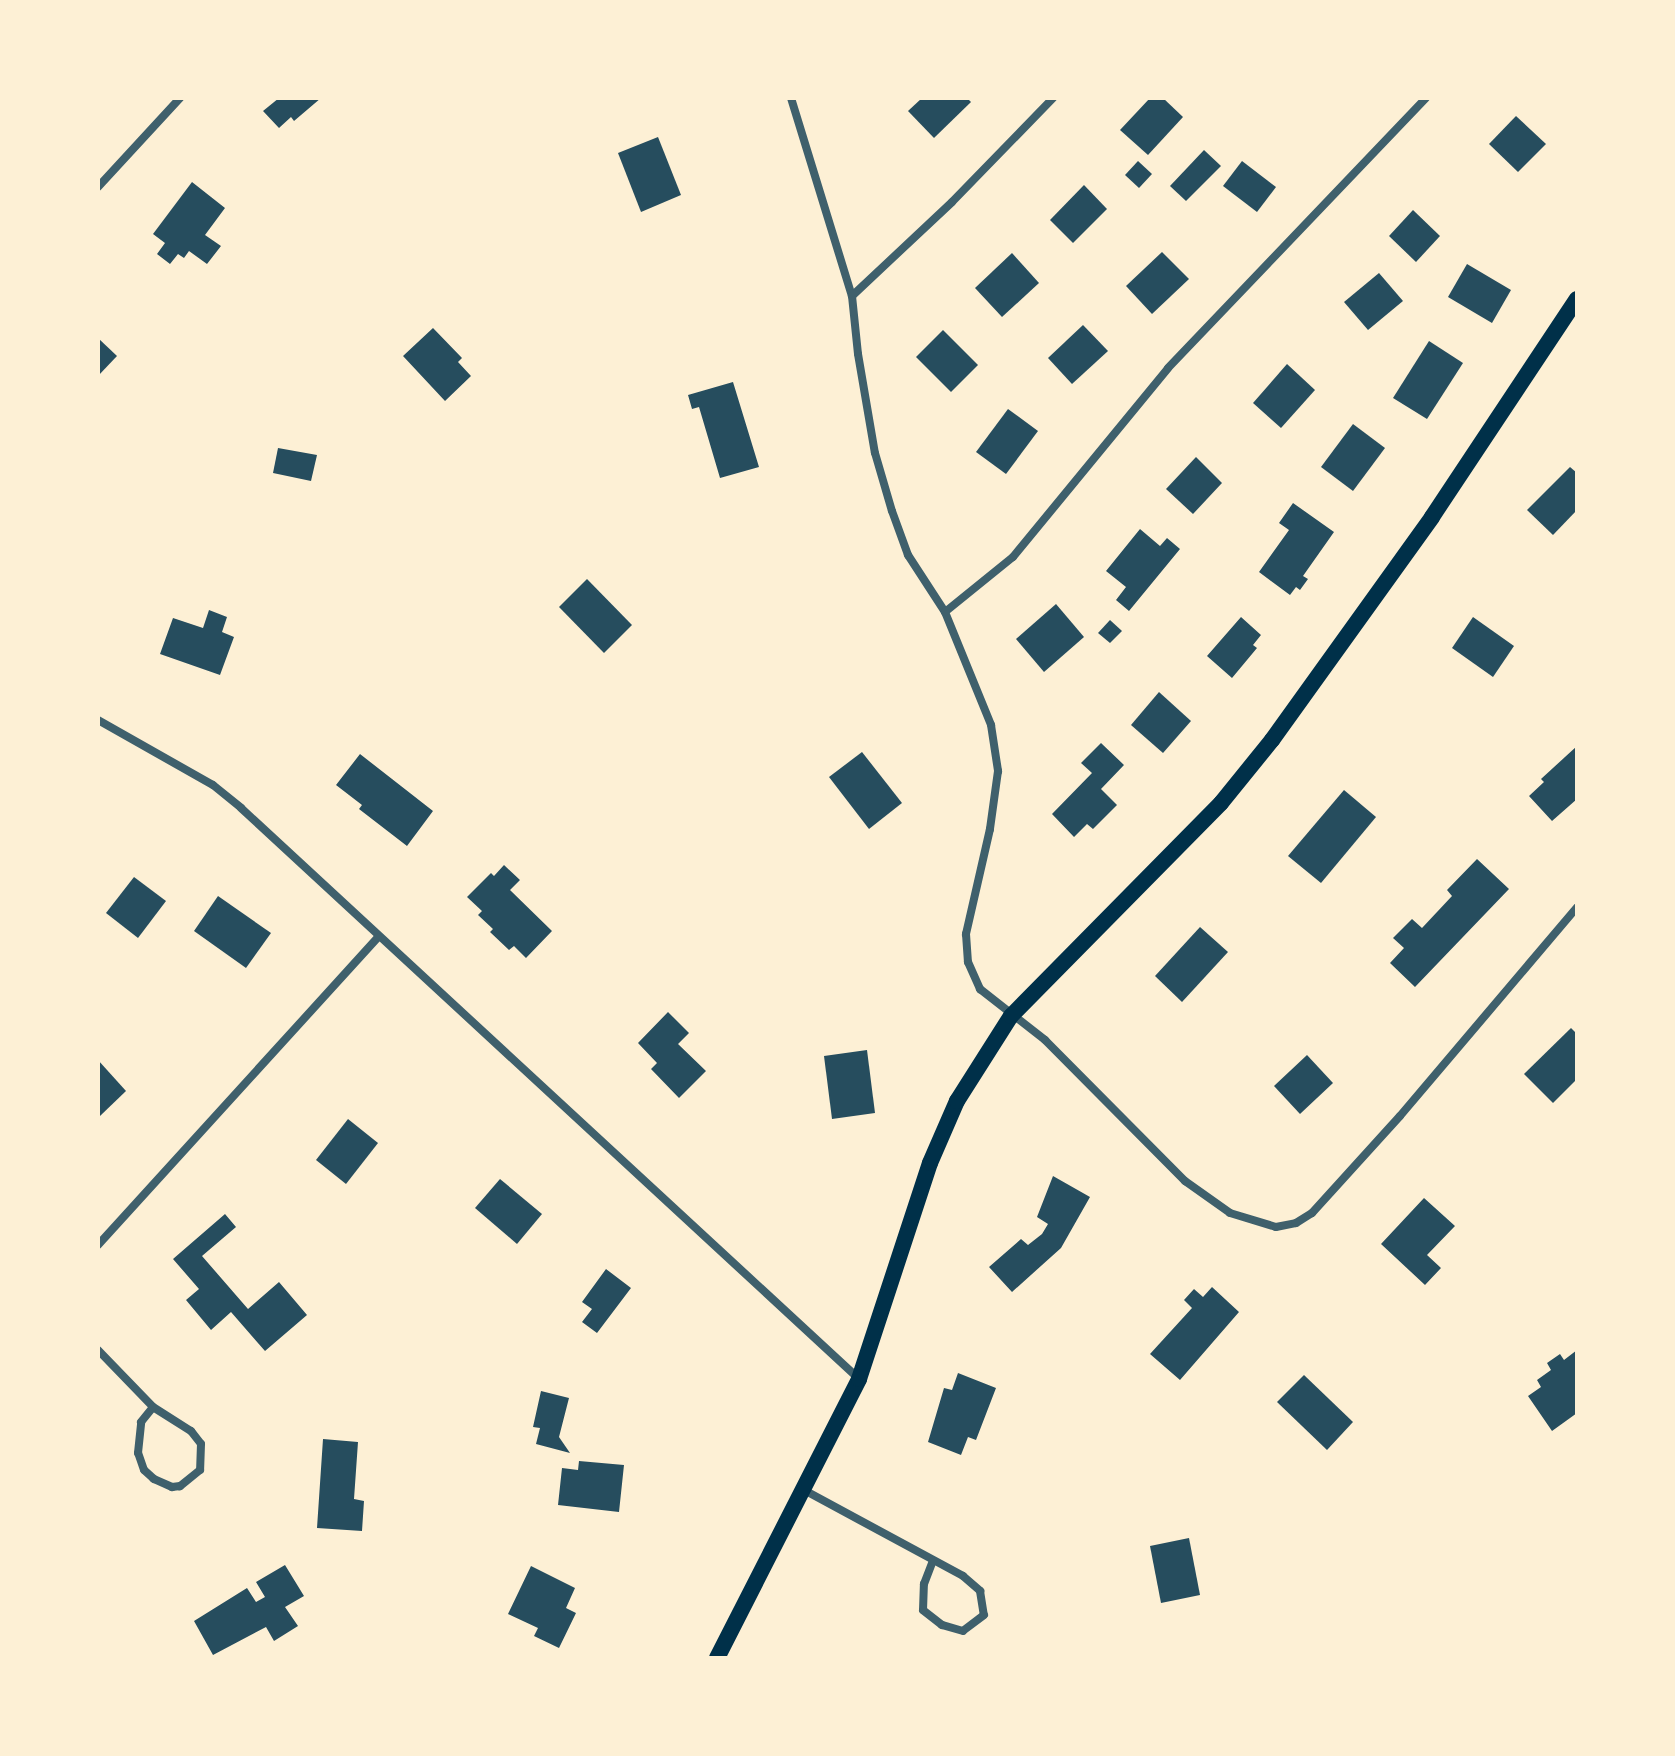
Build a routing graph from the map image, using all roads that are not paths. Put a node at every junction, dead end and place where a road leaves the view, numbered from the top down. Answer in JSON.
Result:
{"nodes":[{"id":1,"x":180,"y":98,"type":"edge"},
{"id":2,"x":791,"y":98,"type":"edge"},
{"id":3,"x":1053,"y":98,"type":"edge"},
{"id":4,"x":1426,"y":98,"type":"edge"},
{"id":5,"x":98,"y":187,"type":"edge"},
{"id":6,"x":852,"y":296,"type":"junction"},
{"id":7,"x":1577,"y":299,"type":"edge"},
{"id":8,"x":945,"y":612,"type":"junction"},
{"id":9,"x":98,"y":720,"type":"edge"},
{"id":10,"x":1577,"y":907,"type":"edge"},
{"id":11,"x":378,"y":937,"type":"junction"},
{"id":12,"x":1011,"y":1016,"type":"junction"},
{"id":13,"x":98,"y":1245,"type":"edge"},
{"id":14,"x":98,"y":1350,"type":"edge"},
{"id":15,"x":859,"y":1379,"type":"junction"},
{"id":16,"x":153,"y":1407,"type":"junction"},
{"id":17,"x":804,"y":1490,"type":"junction"},
{"id":18,"x":933,"y":1561,"type":"junction"},
{"id":19,"x":717,"y":1658,"type":"edge"}],
"edges":[{"from":1,"to":5,"type":"street"},
{"from":2,"to":6,"type":"street"},
{"from":3,"to":6,"type":"street"},
{"from":4,"to":8,"type":"street"},
{"from":6,"to":8,"type":"street"},
{"from":7,"to":12,"type":"main road"},
{"from":8,"to":12,"type":"street"},
{"from":9,"to":11,"type":"street"},
{"from":10,"to":12,"type":"street"},
{"from":11,"to":13,"type":"street"},
{"from":11,"to":15,"type":"street"},
{"from":12,"to":15,"type":"main road"},
{"from":14,"to":16,"type":"street"},
{"from":15,"to":17,"type":"main road"},
{"from":16,"to":16,"type":"street"},
{"from":17,"to":18,"type":"street"},
{"from":17,"to":19,"type":"main road"},
{"from":18,"to":18,"type":"street"}]}
